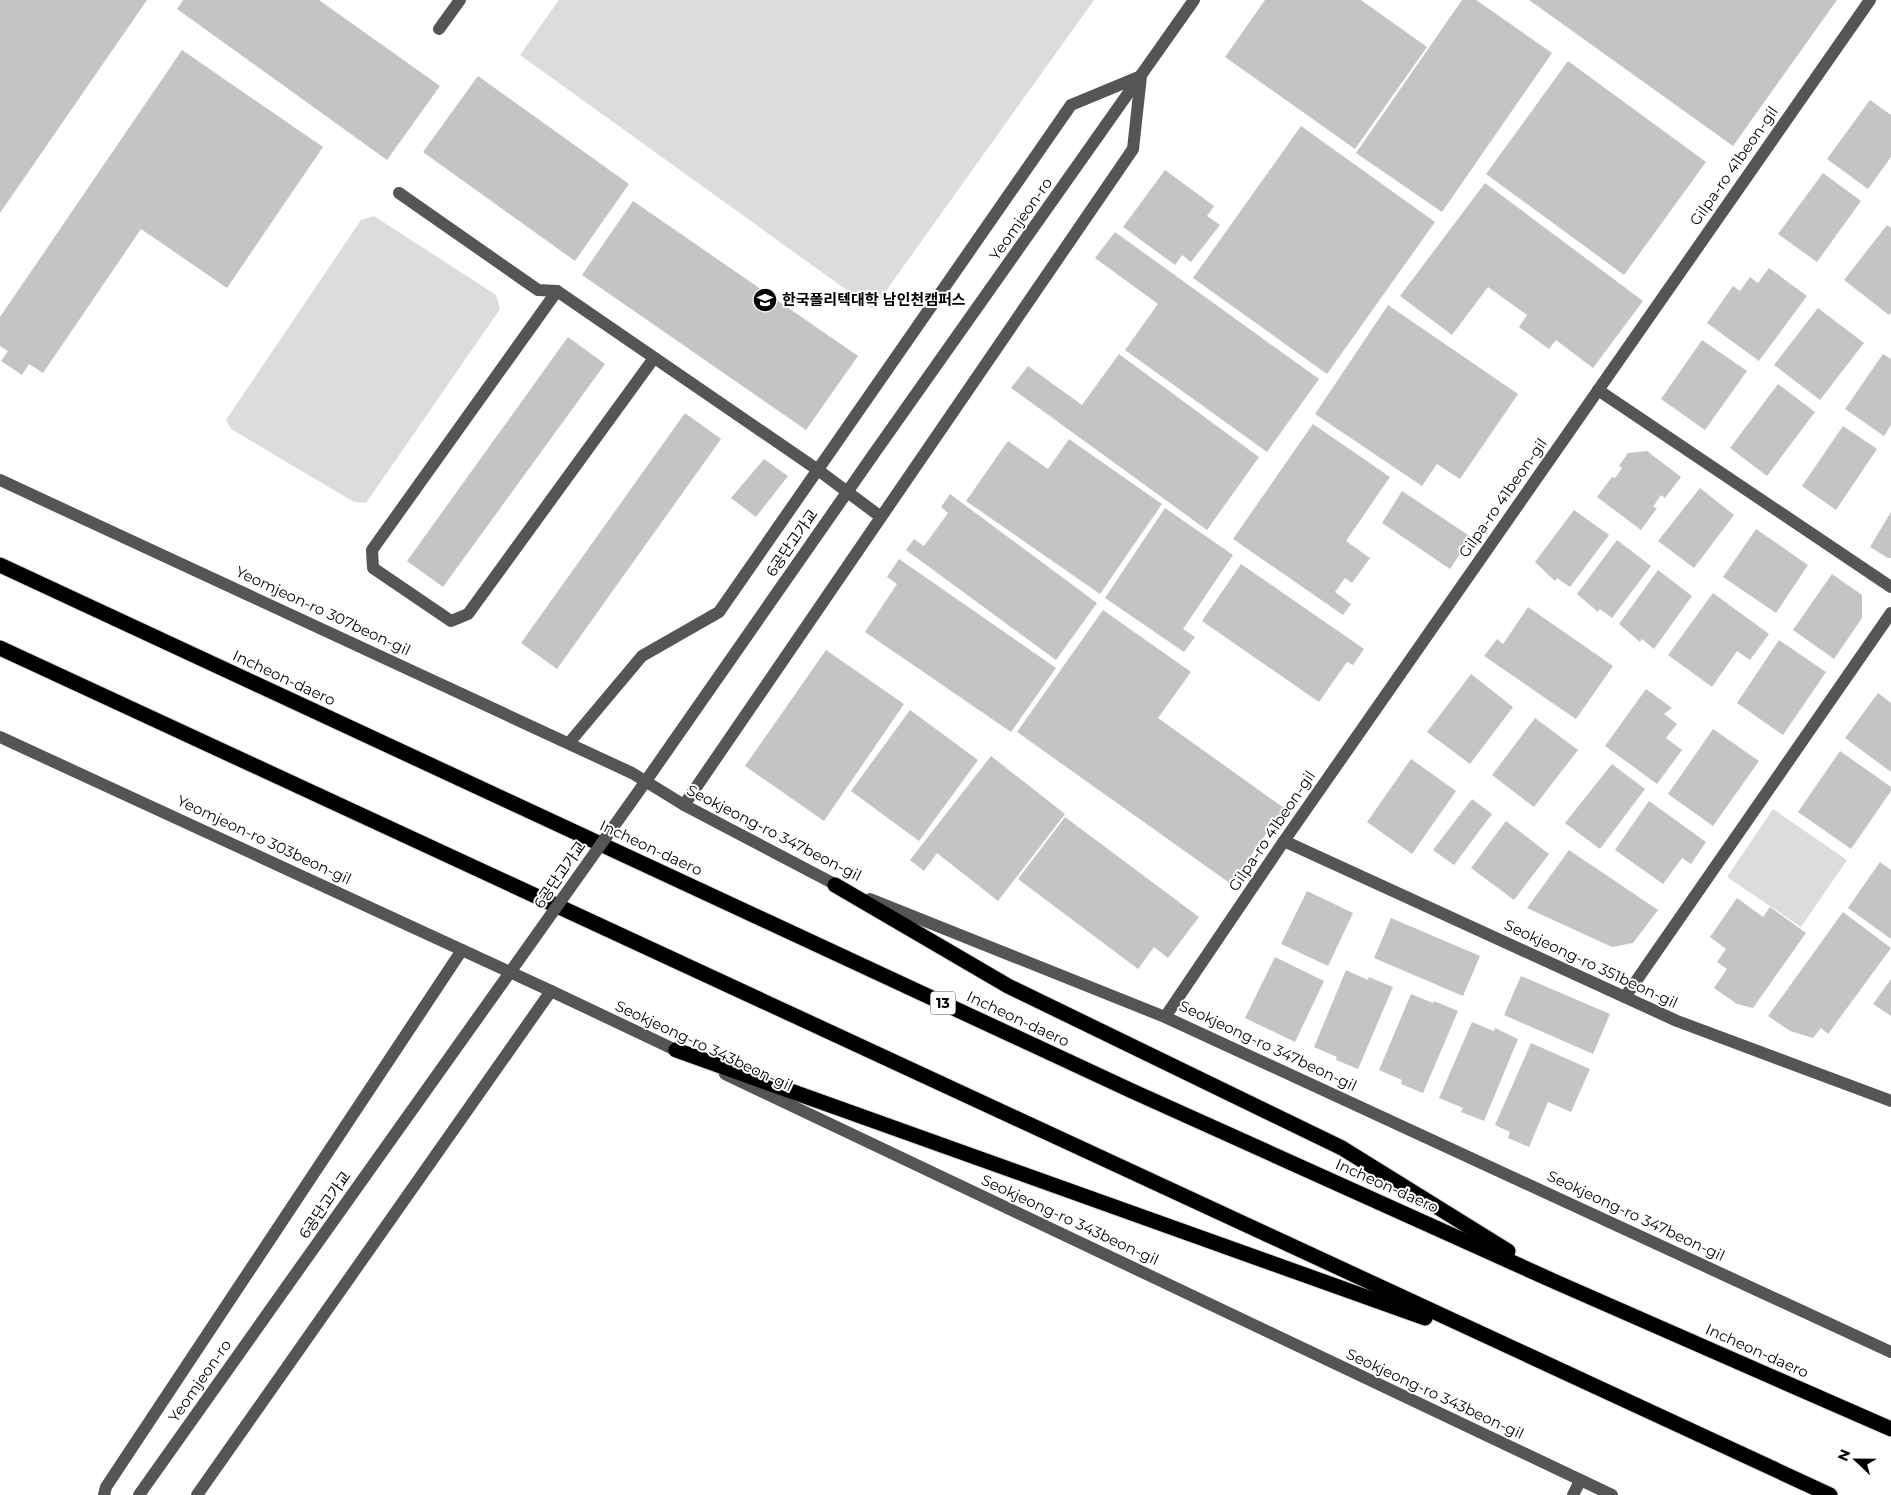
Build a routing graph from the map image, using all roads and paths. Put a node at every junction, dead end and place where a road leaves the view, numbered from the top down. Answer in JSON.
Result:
{"nodes":[{"id":1,"x":460,"y":0,"type":"edge"},
{"id":2,"x":1194,"y":0,"type":"edge"},
{"id":3,"x":1870,"y":0,"type":"edge"},
{"id":4,"x":439,"y":29,"type":"dead end"},
{"id":5,"x":1141,"y":76,"type":"junction"},
{"id":6,"x":399,"y":193,"type":"dead end"},
{"id":7,"x":557,"y":291,"type":"junction"},
{"id":8,"x":654,"y":358,"type":"junction"},
{"id":9,"x":1598,"y":390,"type":"junction"},
{"id":10,"x":873,"y":455,"type":"joint"},
{"id":11,"x":818,"y":470,"type":"junction"},
{"id":12,"x":0,"y":480,"type":"edge"},
{"id":13,"x":881,"y":517,"type":"junction"},
{"id":14,"x":0,"y":565,"type":"edge"},
{"id":15,"x":1891,"y":587,"type":"edge"},
{"id":16,"x":1891,"y":613,"type":"edge"},
{"id":17,"x":0,"y":648,"type":"edge"},
{"id":18,"x":0,"y":737,"type":"edge"},
{"id":19,"x":570,"y":743,"type":"junction"},
{"id":20,"x":632,"y":773,"type":"joint"},
{"id":21,"x":684,"y":805,"type":"junction"},
{"id":22,"x":1284,"y":841,"type":"junction"},
{"id":23,"x":835,"y":886,"type":"junction"},
{"id":24,"x":462,"y":950,"type":"junction"},
{"id":25,"x":514,"y":974,"type":"joint"},
{"id":26,"x":551,"y":991,"type":"junction"},
{"id":27,"x":1624,"y":997,"type":"junction"},
{"id":28,"x":1165,"y":1017,"type":"junction"},
{"id":29,"x":676,"y":1050,"type":"junction"},
{"id":30,"x":1891,"y":1101,"type":"edge"},
{"id":31,"x":1558,"y":1282,"type":"junction"},
{"id":32,"x":287,"y":1286,"type":"joint"},
{"id":33,"x":1516,"y":1351,"type":"junction"},
{"id":34,"x":1891,"y":1352,"type":"edge"},
{"id":35,"x":1891,"y":1429,"type":"edge"},
{"id":36,"x":1580,"y":1481,"type":"junction"},
{"id":37,"x":104,"y":1495,"type":"edge"},
{"id":38,"x":139,"y":1495,"type":"edge"},
{"id":39,"x":197,"y":1495,"type":"edge"},
{"id":40,"x":1573,"y":1495,"type":"edge"},
{"id":41,"x":1612,"y":1495,"type":"edge"},
{"id":42,"x":1830,"y":1495,"type":"edge"}],
"edges":[{"from":1,"to":4,"type":"street"},
{"from":2,"to":5,"type":"street","name":"Yeomjeon-ro"},
{"from":3,"to":9,"type":"street","name":"Gilpa-ro 41beon-gil"},
{"from":5,"to":10,"type":"street","name":"Yeomjeon-ro"},
{"from":5,"to":11,"type":"street"},
{"from":5,"to":13,"type":"street"},
{"from":6,"to":7,"type":"street"},
{"from":7,"to":8,"type":"street"},
{"from":7,"to":8,"type":"street"},
{"from":8,"to":11,"type":"street"},
{"from":9,"to":15,"type":"street"},
{"from":9,"to":22,"type":"street","name":"Gilpa-ro 41beon-gil"},
{"from":10,"to":32,"type":"street","name":"6공단고가교","bridge":true},
{"from":11,"to":13,"type":"street"},
{"from":11,"to":19,"type":"street"},
{"from":12,"to":19,"type":"street","name":"Yeomjeon-ro 307beon-gil"},
{"from":13,"to":21,"type":"street"},
{"from":14,"to":31,"type":"highway","name":"Incheon-daero","number":"13"},
{"from":16,"to":27,"type":"street"},
{"from":17,"to":33,"type":"highway"},
{"from":18,"to":24,"type":"street","name":"Yeomjeon-ro 303beon-gil"},
{"from":19,"to":20,"type":"street","name":"Yeomjeon-ro 307beon-gil"},
{"from":20,"to":21,"type":"street","name":"Seokjeong-ro 347beon-gil"},
{"from":21,"to":23,"type":"street","name":"Seokjeong-ro 347beon-gil"},
{"from":22,"to":27,"type":"street","name":"Seokjeong-ro 351beon-gil"},
{"from":22,"to":28,"type":"street","name":"Gilpa-ro 41beon-gil"},
{"from":23,"to":28,"type":"street","name":"Seokjeong-ro 347beon-gil"},
{"from":23,"to":31,"type":"highway"},
{"from":24,"to":25,"type":"street","name":"Yeomjeon-ro 303beon-gil"},
{"from":24,"to":37,"type":"street"},
{"from":25,"to":26,"type":"street","name":"Seokjeong-ro 343beon-gil"},
{"from":26,"to":29,"type":"street","name":"Seokjeong-ro 343beon-gil"},
{"from":26,"to":39,"type":"street"},
{"from":27,"to":30,"type":"street","name":"Seokjeong-ro 351beon-gil"},
{"from":28,"to":34,"type":"street","name":"Seokjeong-ro 347beon-gil"},
{"from":29,"to":33,"type":"highway"},
{"from":29,"to":36,"type":"street","name":"Seokjeong-ro 343beon-gil"},
{"from":31,"to":35,"type":"highway","name":"Incheon-daero","number":"13"},
{"from":32,"to":38,"type":"street","name":"Yeomjeon-ro"},
{"from":33,"to":42,"type":"highway"},
{"from":36,"to":40,"type":"street"},
{"from":36,"to":41,"type":"street","name":"Seokjeong-ro 343beon-gil"}]}
